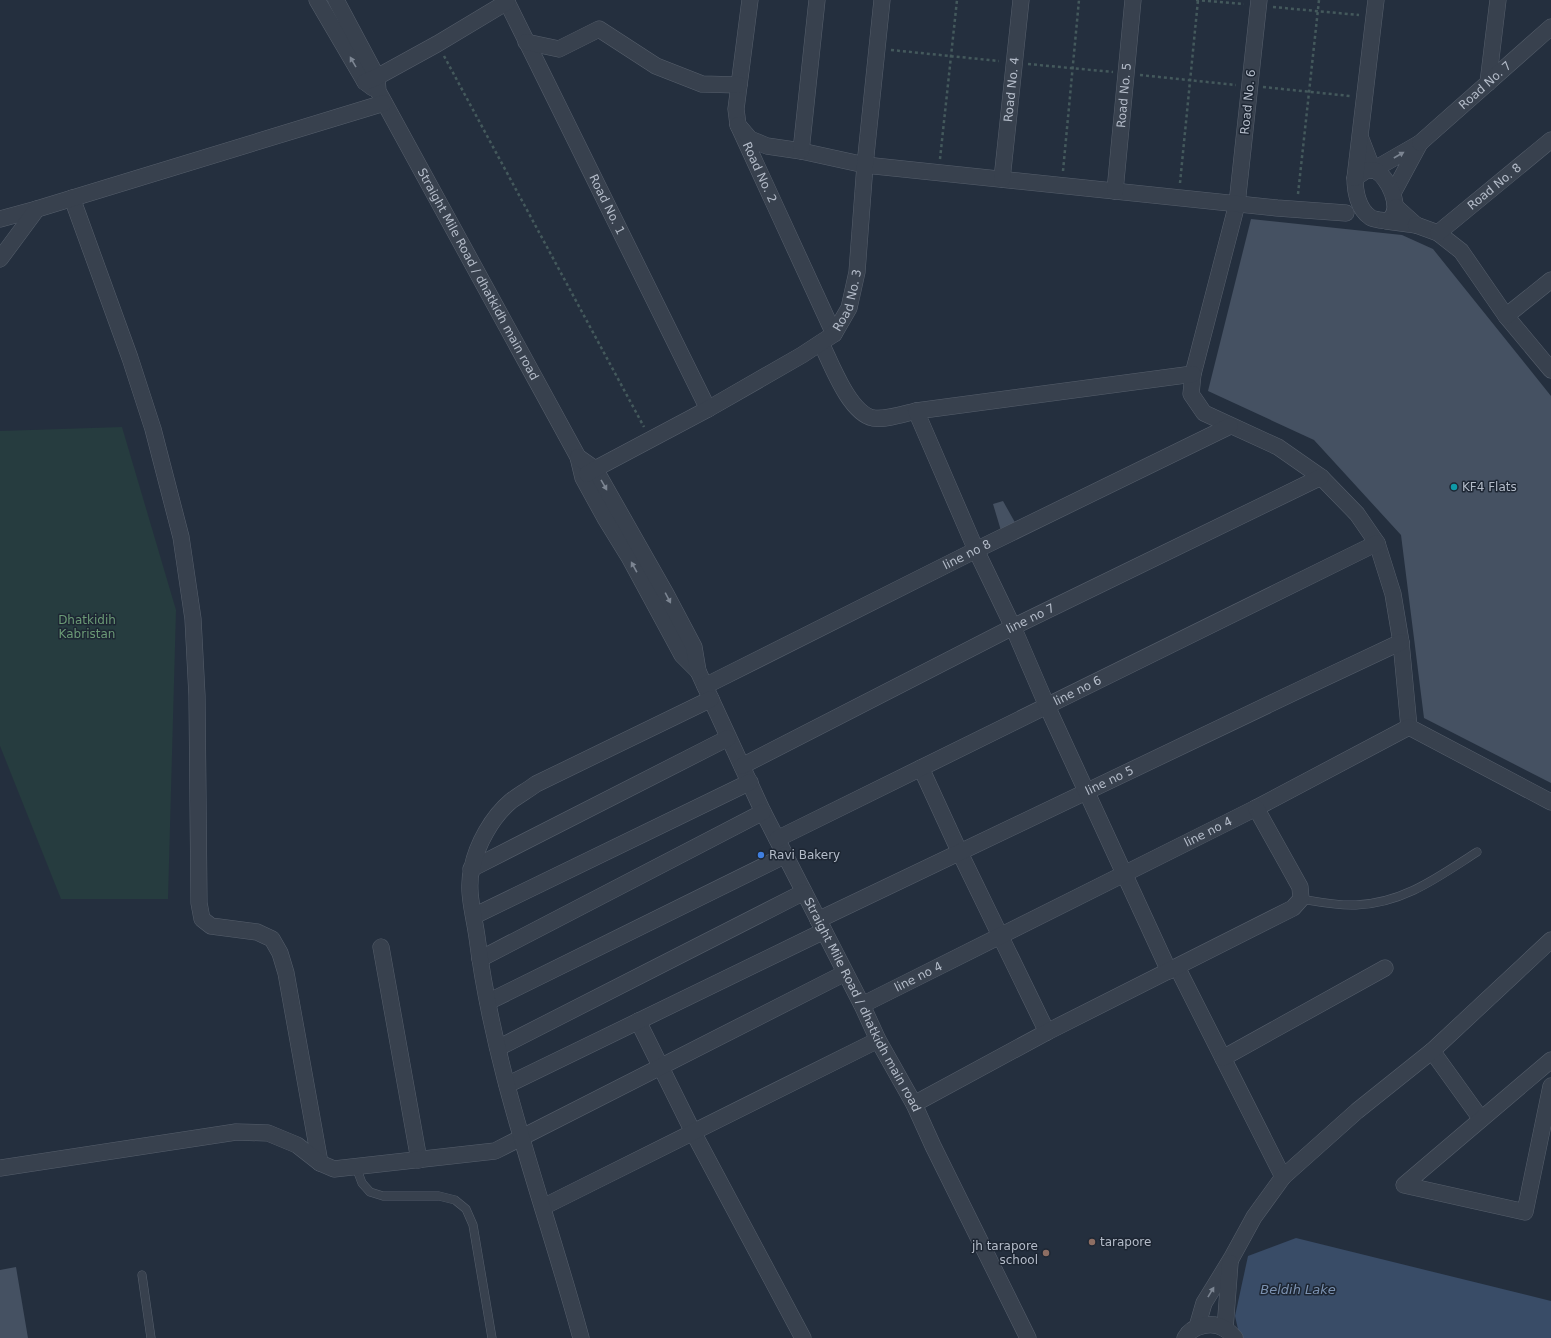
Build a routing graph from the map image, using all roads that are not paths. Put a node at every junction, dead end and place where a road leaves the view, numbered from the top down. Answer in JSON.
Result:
{"nodes":[{"id":1,"x":317,"y":0,"type":"edge"},
{"id":2,"x":336,"y":0,"type":"edge"},
{"id":3,"x":750,"y":0,"type":"edge"},
{"id":4,"x":817,"y":0,"type":"edge"},
{"id":5,"x":882,"y":0,"type":"edge"},
{"id":6,"x":1021,"y":0,"type":"edge"},
{"id":7,"x":1133,"y":0,"type":"edge"},
{"id":8,"x":1376,"y":0,"type":"edge"},
{"id":9,"x":1498,"y":0,"type":"edge"},
{"id":10,"x":507,"y":1,"type":"edge"},
{"id":11,"x":1259,"y":3,"type":"edge"},
{"id":12,"x":1551,"y":27,"type":"edge"},
{"id":13,"x":526,"y":42,"type":"junction"},
{"id":14,"x":1488,"y":83,"type":"junction"},
{"id":15,"x":739,"y":85,"type":"junction"},
{"id":16,"x":376,"y":88,"type":"junction"},
{"id":17,"x":738,"y":125,"type":"junction"},
{"id":18,"x":1359,"y":136,"type":"junction"},
{"id":19,"x":1551,"y":140,"type":"edge"},
{"id":20,"x":1420,"y":143,"type":"junction"},
{"id":21,"x":801,"y":151,"type":"junction"},
{"id":22,"x":865,"y":166,"type":"junction"},
{"id":23,"x":1354,"y":178,"type":"junction"},
{"id":24,"x":1002,"y":179,"type":"junction"},
{"id":25,"x":1115,"y":191,"type":"junction"},
{"id":26,"x":1356,"y":195,"type":"junction"},
{"id":27,"x":72,"y":198,"type":"junction"},
{"id":28,"x":1394,"y":200,"type":"junction"},
{"id":29,"x":1238,"y":204,"type":"junction"},
{"id":30,"x":37,"y":209,"type":"junction"},
{"id":31,"x":1346,"y":214,"type":"junction"},
{"id":32,"x":0,"y":219,"type":"edge"},
{"id":33,"x":1378,"y":220,"type":"junction"},
{"id":34,"x":1416,"y":225,"type":"junction"},
{"id":35,"x":1438,"y":233,"type":"junction"},
{"id":36,"x":0,"y":259,"type":"edge"},
{"id":37,"x":1551,"y":280,"type":"edge"},
{"id":38,"x":1506,"y":316,"type":"junction"},
{"id":39,"x":828,"y":338,"type":"junction"},
{"id":40,"x":1551,"y":370,"type":"edge"},
{"id":41,"x":1193,"y":374,"type":"junction"},
{"id":42,"x":708,"y":409,"type":"junction"},
{"id":43,"x":916,"y":411,"type":"junction"},
{"id":44,"x":1230,"y":426,"type":"junction"},
{"id":45,"x":589,"y":473,"type":"junction"},
{"id":46,"x":1321,"y":477,"type":"junction"},
{"id":47,"x":1377,"y":543,"type":"junction"},
{"id":48,"x":976,"y":550,"type":"junction"},
{"id":49,"x":1013,"y":627,"type":"junction"},
{"id":50,"x":1402,"y":642,"type":"junction"},
{"id":51,"x":708,"y":692,"type":"junction"},
{"id":52,"x":1048,"y":706,"type":"junction"},
{"id":53,"x":1409,"y":727,"type":"junction"},
{"id":54,"x":728,"y":738,"type":"junction"},
{"id":55,"x":742,"y":766,"type":"junction"},
{"id":56,"x":921,"y":768,"type":"junction"},
{"id":57,"x":750,"y":782,"type":"junction"},
{"id":58,"x":1087,"y":792,"type":"junction"},
{"id":59,"x":1551,"y":802,"type":"edge"},
{"id":60,"x":1256,"y":808,"type":"junction"},
{"id":61,"x":763,"y":812,"type":"junction"},
{"id":62,"x":777,"y":839,"type":"junction"},
{"id":63,"x":1477,"y":852,"type":"dead end"},
{"id":64,"x":960,"y":853,"type":"junction"},
{"id":65,"x":786,"y":855,"type":"junction"},
{"id":66,"x":471,"y":869,"type":"junction"},
{"id":67,"x":1124,"y":874,"type":"junction"},
{"id":68,"x":804,"y":892,"type":"junction"},
{"id":69,"x":1301,"y":899,"type":"junction"},
{"id":70,"x":474,"y":916,"type":"junction"},
{"id":71,"x":821,"y":925,"type":"junction"},
{"id":72,"x":1001,"y":936,"type":"junction"},
{"id":73,"x":1551,"y":940,"type":"edge"},
{"id":74,"x":381,"y":947,"type":"dead end"},
{"id":75,"x":480,"y":959,"type":"junction"},
{"id":76,"x":1384,"y":968,"type":"dead end"},
{"id":77,"x":1173,"y":969,"type":"junction"},
{"id":78,"x":846,"y":973,"type":"junction"},
{"id":79,"x":488,"y":1002,"type":"junction"},
{"id":80,"x":862,"y":1005,"type":"junction"},
{"id":81,"x":638,"y":1021,"type":"junction"},
{"id":82,"x":1047,"y":1032,"type":"junction"},
{"id":83,"x":878,"y":1040,"type":"junction"},
{"id":84,"x":498,"y":1048,"type":"junction"},
{"id":85,"x":1432,"y":1051,"type":"junction"},
{"id":86,"x":1223,"y":1058,"type":"junction"},
{"id":87,"x":1551,"y":1060,"type":"edge"},
{"id":88,"x":662,"y":1067,"type":"junction"},
{"id":89,"x":507,"y":1085,"type":"junction"},
{"id":90,"x":1551,"y":1086,"type":"edge"},
{"id":91,"x":914,"y":1104,"type":"junction"},
{"id":92,"x":1481,"y":1119,"type":"junction"},
{"id":93,"x":693,"y":1132,"type":"junction"},
{"id":94,"x":522,"y":1138,"type":"junction"},
{"id":95,"x":419,"y":1160,"type":"junction"},
{"id":96,"x":320,"y":1163,"type":"junction"},
{"id":97,"x":356,"y":1167,"type":"junction"},
{"id":98,"x":0,"y":1168,"type":"edge"},
{"id":99,"x":1283,"y":1177,"type":"junction"},
{"id":100,"x":543,"y":1208,"type":"junction"},
{"id":101,"x":1230,"y":1259,"type":"junction"},
{"id":102,"x":142,"y":1275,"type":"dead end"},
{"id":103,"x":1197,"y":1327,"type":"junction"},
{"id":104,"x":1230,"y":1333,"type":"edge"},
{"id":105,"x":151,"y":1338,"type":"edge"},
{"id":106,"x":492,"y":1338,"type":"edge"},
{"id":107,"x":581,"y":1338,"type":"edge"},
{"id":108,"x":802,"y":1338,"type":"edge"},
{"id":109,"x":1028,"y":1338,"type":"edge"},
{"id":110,"x":1185,"y":1338,"type":"edge"}],
"edges":[{"from":16,"to":1,"type":"street","name":"Straight Mile Road / dhatkidh main road","one_way":true},
{"from":2,"to":16,"type":"street","name":"Straight Mile Road / dhatkidh main road"},
{"from":3,"to":15,"type":"street","name":"Road No. 2"},
{"from":4,"to":21,"type":"street"},
{"from":5,"to":22,"type":"street","name":"Road No. 3"},
{"from":6,"to":24,"type":"street","name":"Road No. 4"},
{"from":7,"to":25,"type":"street","name":"Road No. 5"},
{"from":8,"to":18,"type":"street"},
{"from":9,"to":14,"type":"street"},
{"from":10,"to":13,"type":"street","name":"Road No. 1"},
{"from":10,"to":16,"type":"street"},
{"from":11,"to":29,"type":"street","name":"Road No. 6"},
{"from":12,"to":14,"type":"street","name":"Road No. 7"},
{"from":13,"to":15,"type":"street"},
{"from":13,"to":42,"type":"street","name":"Road No. 1"},
{"from":14,"to":20,"type":"street","name":"Road No. 7"},
{"from":15,"to":17,"type":"street","name":"Road No. 2"},
{"from":16,"to":27,"type":"street"},
{"from":16,"to":45,"type":"street","name":"Straight Mile Road / dhatkidh main road"},
{"from":17,"to":21,"type":"street"},
{"from":17,"to":39,"type":"street","name":"Road No. 2"},
{"from":18,"to":20,"type":"street","one_way":true},
{"from":18,"to":23,"type":"street"},
{"from":19,"to":35,"type":"street","name":"Road No. 8"},
{"from":20,"to":28,"type":"street"},
{"from":21,"to":22,"type":"street"},
{"from":22,"to":24,"type":"street"},
{"from":22,"to":39,"type":"street","name":"Road No. 3"},
{"from":23,"to":26,"type":"street"},
{"from":23,"to":28,"type":"street"},
{"from":24,"to":25,"type":"street"},
{"from":25,"to":29,"type":"street"},
{"from":26,"to":31,"type":"street"},
{"from":26,"to":33,"type":"street"},
{"from":27,"to":30,"type":"street"},
{"from":27,"to":96,"type":"street"},
{"from":28,"to":33,"type":"street"},
{"from":28,"to":34,"type":"street"},
{"from":29,"to":31,"type":"street"},
{"from":29,"to":41,"type":"street","name":"Road No. 6"},
{"from":30,"to":32,"type":"street"},
{"from":30,"to":36,"type":"street"},
{"from":31,"to":33,"type":"street"},
{"from":33,"to":34,"type":"street"},
{"from":34,"to":35,"type":"street"},
{"from":35,"to":38,"type":"street"},
{"from":37,"to":38,"type":"street"},
{"from":38,"to":40,"type":"street"},
{"from":39,"to":42,"type":"street","name":"Road No. 3"},
{"from":39,"to":43,"type":"street","name":"Road No. 2"},
{"from":41,"to":43,"type":"street","name":"Road No. 2"},
{"from":41,"to":44,"type":"street","name":"Road No. 6"},
{"from":42,"to":45,"type":"street","name":"Road No. 3"},
{"from":43,"to":48,"type":"street"},
{"from":44,"to":46,"type":"street","name":"Road No. 6"},
{"from":44,"to":48,"type":"street","name":"line no 8"},
{"from":45,"to":51,"type":"street","name":"Straight Mile Road / dhatkidh main road"},
{"from":46,"to":47,"type":"street","name":"Road No. 6"},
{"from":46,"to":49,"type":"street","name":"line no 7"},
{"from":47,"to":50,"type":"street","name":"Road No. 6"},
{"from":47,"to":52,"type":"street","name":"line no 6"},
{"from":48,"to":49,"type":"street"},
{"from":48,"to":51,"type":"street","name":"line no 8"},
{"from":49,"to":52,"type":"street"},
{"from":49,"to":55,"type":"street","name":"line no 7"},
{"from":50,"to":53,"type":"street","name":"Road No. 6"},
{"from":50,"to":58,"type":"street","name":"line no 5"},
{"from":51,"to":54,"type":"street","name":"Straight Mile Road / dhatkidh main road"},
{"from":51,"to":66,"type":"street","name":"line no 8"},
{"from":52,"to":56,"type":"street","name":"line no 6"},
{"from":52,"to":58,"type":"street"},
{"from":53,"to":59,"type":"street"},
{"from":53,"to":60,"type":"street","name":"line no 4"},
{"from":54,"to":55,"type":"street","name":"Straight Mile Road / dhatkidh main road"},
{"from":54,"to":66,"type":"street"},
{"from":55,"to":57,"type":"street","name":"Straight Mile Road / dhatkidh main road"},
{"from":56,"to":62,"type":"street","name":"line no 6"},
{"from":56,"to":64,"type":"street"},
{"from":57,"to":61,"type":"street","name":"Straight Mile Road / dhatkidh main road"},
{"from":57,"to":70,"type":"street"},
{"from":58,"to":64,"type":"street","name":"line no 5"},
{"from":58,"to":67,"type":"street"},
{"from":60,"to":67,"type":"street","name":"line no 4"},
{"from":60,"to":69,"type":"street"},
{"from":61,"to":62,"type":"street","name":"Straight Mile Road / dhatkidh main road"},
{"from":61,"to":75,"type":"street"},
{"from":62,"to":65,"type":"street","name":"Straight Mile Road / dhatkidh main road"},
{"from":63,"to":69,"type":"lane"},
{"from":64,"to":71,"type":"street","name":"line no 5"},
{"from":64,"to":72,"type":"street"},
{"from":65,"to":68,"type":"street","name":"Straight Mile Road / dhatkidh main road"},
{"from":65,"to":79,"type":"street"},
{"from":66,"to":70,"type":"street","name":"line no 8"},
{"from":67,"to":72,"type":"street","name":"line no 4"},
{"from":67,"to":77,"type":"street"},
{"from":68,"to":71,"type":"street","name":"Straight Mile Road / dhatkidh main road"},
{"from":68,"to":84,"type":"street"},
{"from":69,"to":77,"type":"street"},
{"from":70,"to":75,"type":"street","name":"line no 8"},
{"from":71,"to":78,"type":"street","name":"Straight Mile Road / dhatkidh main road"},
{"from":71,"to":81,"type":"street","name":"line no 5"},
{"from":72,"to":80,"type":"street","name":"line no 4"},
{"from":72,"to":82,"type":"street"},
{"from":73,"to":85,"type":"street"},
{"from":74,"to":95,"type":"street"},
{"from":75,"to":79,"type":"street","name":"line no 8"},
{"from":76,"to":86,"type":"street"},
{"from":77,"to":82,"type":"street"},
{"from":77,"to":86,"type":"street"},
{"from":78,"to":80,"type":"street","name":"Straight Mile Road / dhatkidh main road"},
{"from":78,"to":88,"type":"street"},
{"from":79,"to":84,"type":"street","name":"line no 8"},
{"from":80,"to":83,"type":"street","name":"Straight Mile Road / dhatkidh main road"},
{"from":81,"to":88,"type":"street"},
{"from":81,"to":89,"type":"street","name":"line no 5"},
{"from":82,"to":91,"type":"street"},
{"from":83,"to":91,"type":"street","name":"Straight Mile Road / dhatkidh main road"},
{"from":83,"to":93,"type":"street"},
{"from":84,"to":89,"type":"street","name":"line no 8"},
{"from":85,"to":92,"type":"street"},
{"from":85,"to":99,"type":"street"},
{"from":86,"to":99,"type":"street"},
{"from":87,"to":92,"type":"street"},
{"from":88,"to":93,"type":"street"},
{"from":88,"to":94,"type":"street"},
{"from":89,"to":94,"type":"street","name":"line no 8"},
{"from":90,"to":92,"type":"street"},
{"from":91,"to":109,"type":"street","name":"Straight Mile Road / dhatkidh main road"},
{"from":93,"to":100,"type":"street"},
{"from":93,"to":108,"type":"street"},
{"from":94,"to":95,"type":"street"},
{"from":94,"to":100,"type":"street","name":"line no 8"},
{"from":95,"to":97,"type":"street"},
{"from":96,"to":97,"type":"street"},
{"from":96,"to":98,"type":"street"},
{"from":97,"to":106,"type":"lane"},
{"from":99,"to":101,"type":"street"},
{"from":100,"to":107,"type":"street","name":"line no 8"},
{"from":103,"to":101,"type":"street","one_way":true},
{"from":101,"to":104,"type":"street"},
{"from":102,"to":105,"type":"lane"},
{"from":103,"to":104,"type":"street"},
{"from":103,"to":110,"type":"street"}]}
